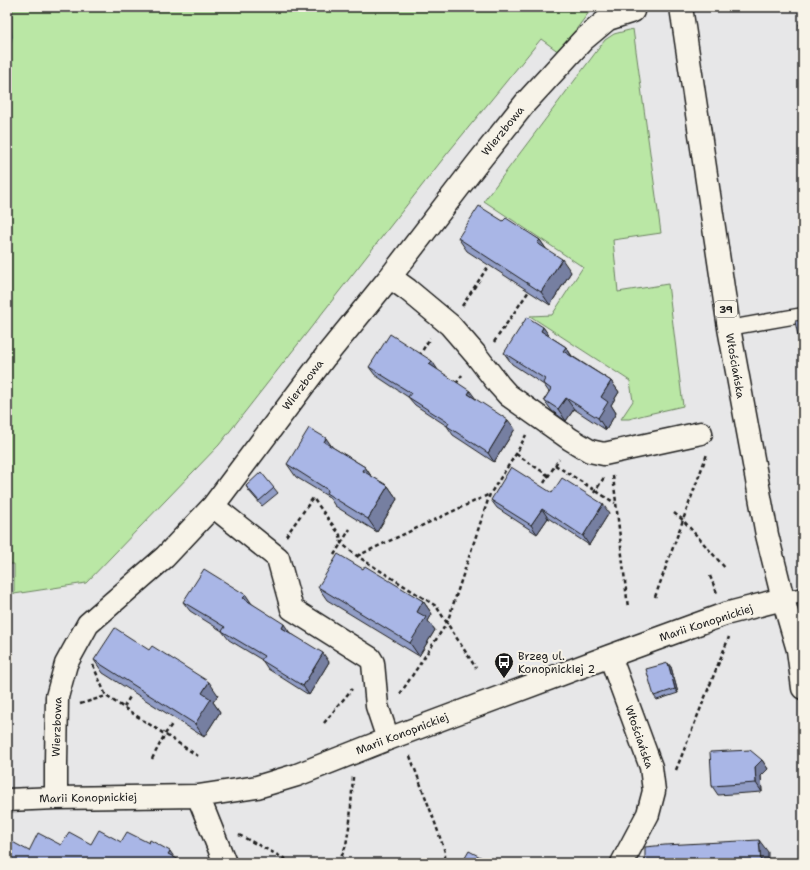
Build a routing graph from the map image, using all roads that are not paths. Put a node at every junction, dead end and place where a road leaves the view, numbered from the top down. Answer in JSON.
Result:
{"nodes":[{"id":1,"x":681,"y":7,"type":"edge"},
{"id":2,"x":633,"y":11,"type":"dead end"},
{"id":3,"x":390,"y":278,"type":"junction"},
{"id":4,"x":803,"y":315,"type":"edge"},
{"id":5,"x":729,"y":328,"type":"junction"},
{"id":6,"x":704,"y":442,"type":"road end"},
{"id":7,"x":212,"y":506,"type":"junction"},
{"id":8,"x":793,"y":597,"type":"edge"},
{"id":9,"x":800,"y":654,"type":"edge"},
{"id":10,"x":610,"y":656,"type":"junction"},
{"id":11,"x":803,"y":688,"type":"edge"},
{"id":12,"x":388,"y":739,"type":"junction"},
{"id":13,"x":198,"y":796,"type":"junction"},
{"id":14,"x":56,"y":798,"type":"junction"},
{"id":15,"x":7,"y":800,"type":"edge"},
{"id":16,"x":225,"y":863,"type":"edge"},
{"id":17,"x":622,"y":863,"type":"edge"}],
"edges":[{"from":1,"to":5,"type":"street","name":"Włościańska","number":"39"},
{"from":2,"to":3,"type":"street","name":"Wierzbowa"},
{"from":3,"to":6,"type":"street"},
{"from":3,"to":7,"type":"street","name":"Wierzbowa"},
{"from":4,"to":5,"type":"lane"},
{"from":5,"to":8,"type":"street","name":"Włościańska","number":"39"},
{"from":7,"to":12,"type":"street"},
{"from":7,"to":14,"type":"street","name":"Wierzbowa"},
{"from":8,"to":9,"type":"street","name":"Włościańska","number":"39"},
{"from":8,"to":10,"type":"street","name":"Marii Konopnickiej"},
{"from":9,"to":11,"type":"street","name":"Włościańska","number":"39"},
{"from":10,"to":12,"type":"street","name":"Marii Konopnickiej"},
{"from":10,"to":17,"type":"street","name":"Włościańska"},
{"from":12,"to":13,"type":"street","name":"Marii Konopnickiej"},
{"from":13,"to":14,"type":"street","name":"Marii Konopnickiej"},
{"from":13,"to":16,"type":"street"},
{"from":14,"to":15,"type":"street","name":"Marii Konopnickiej"}]}
